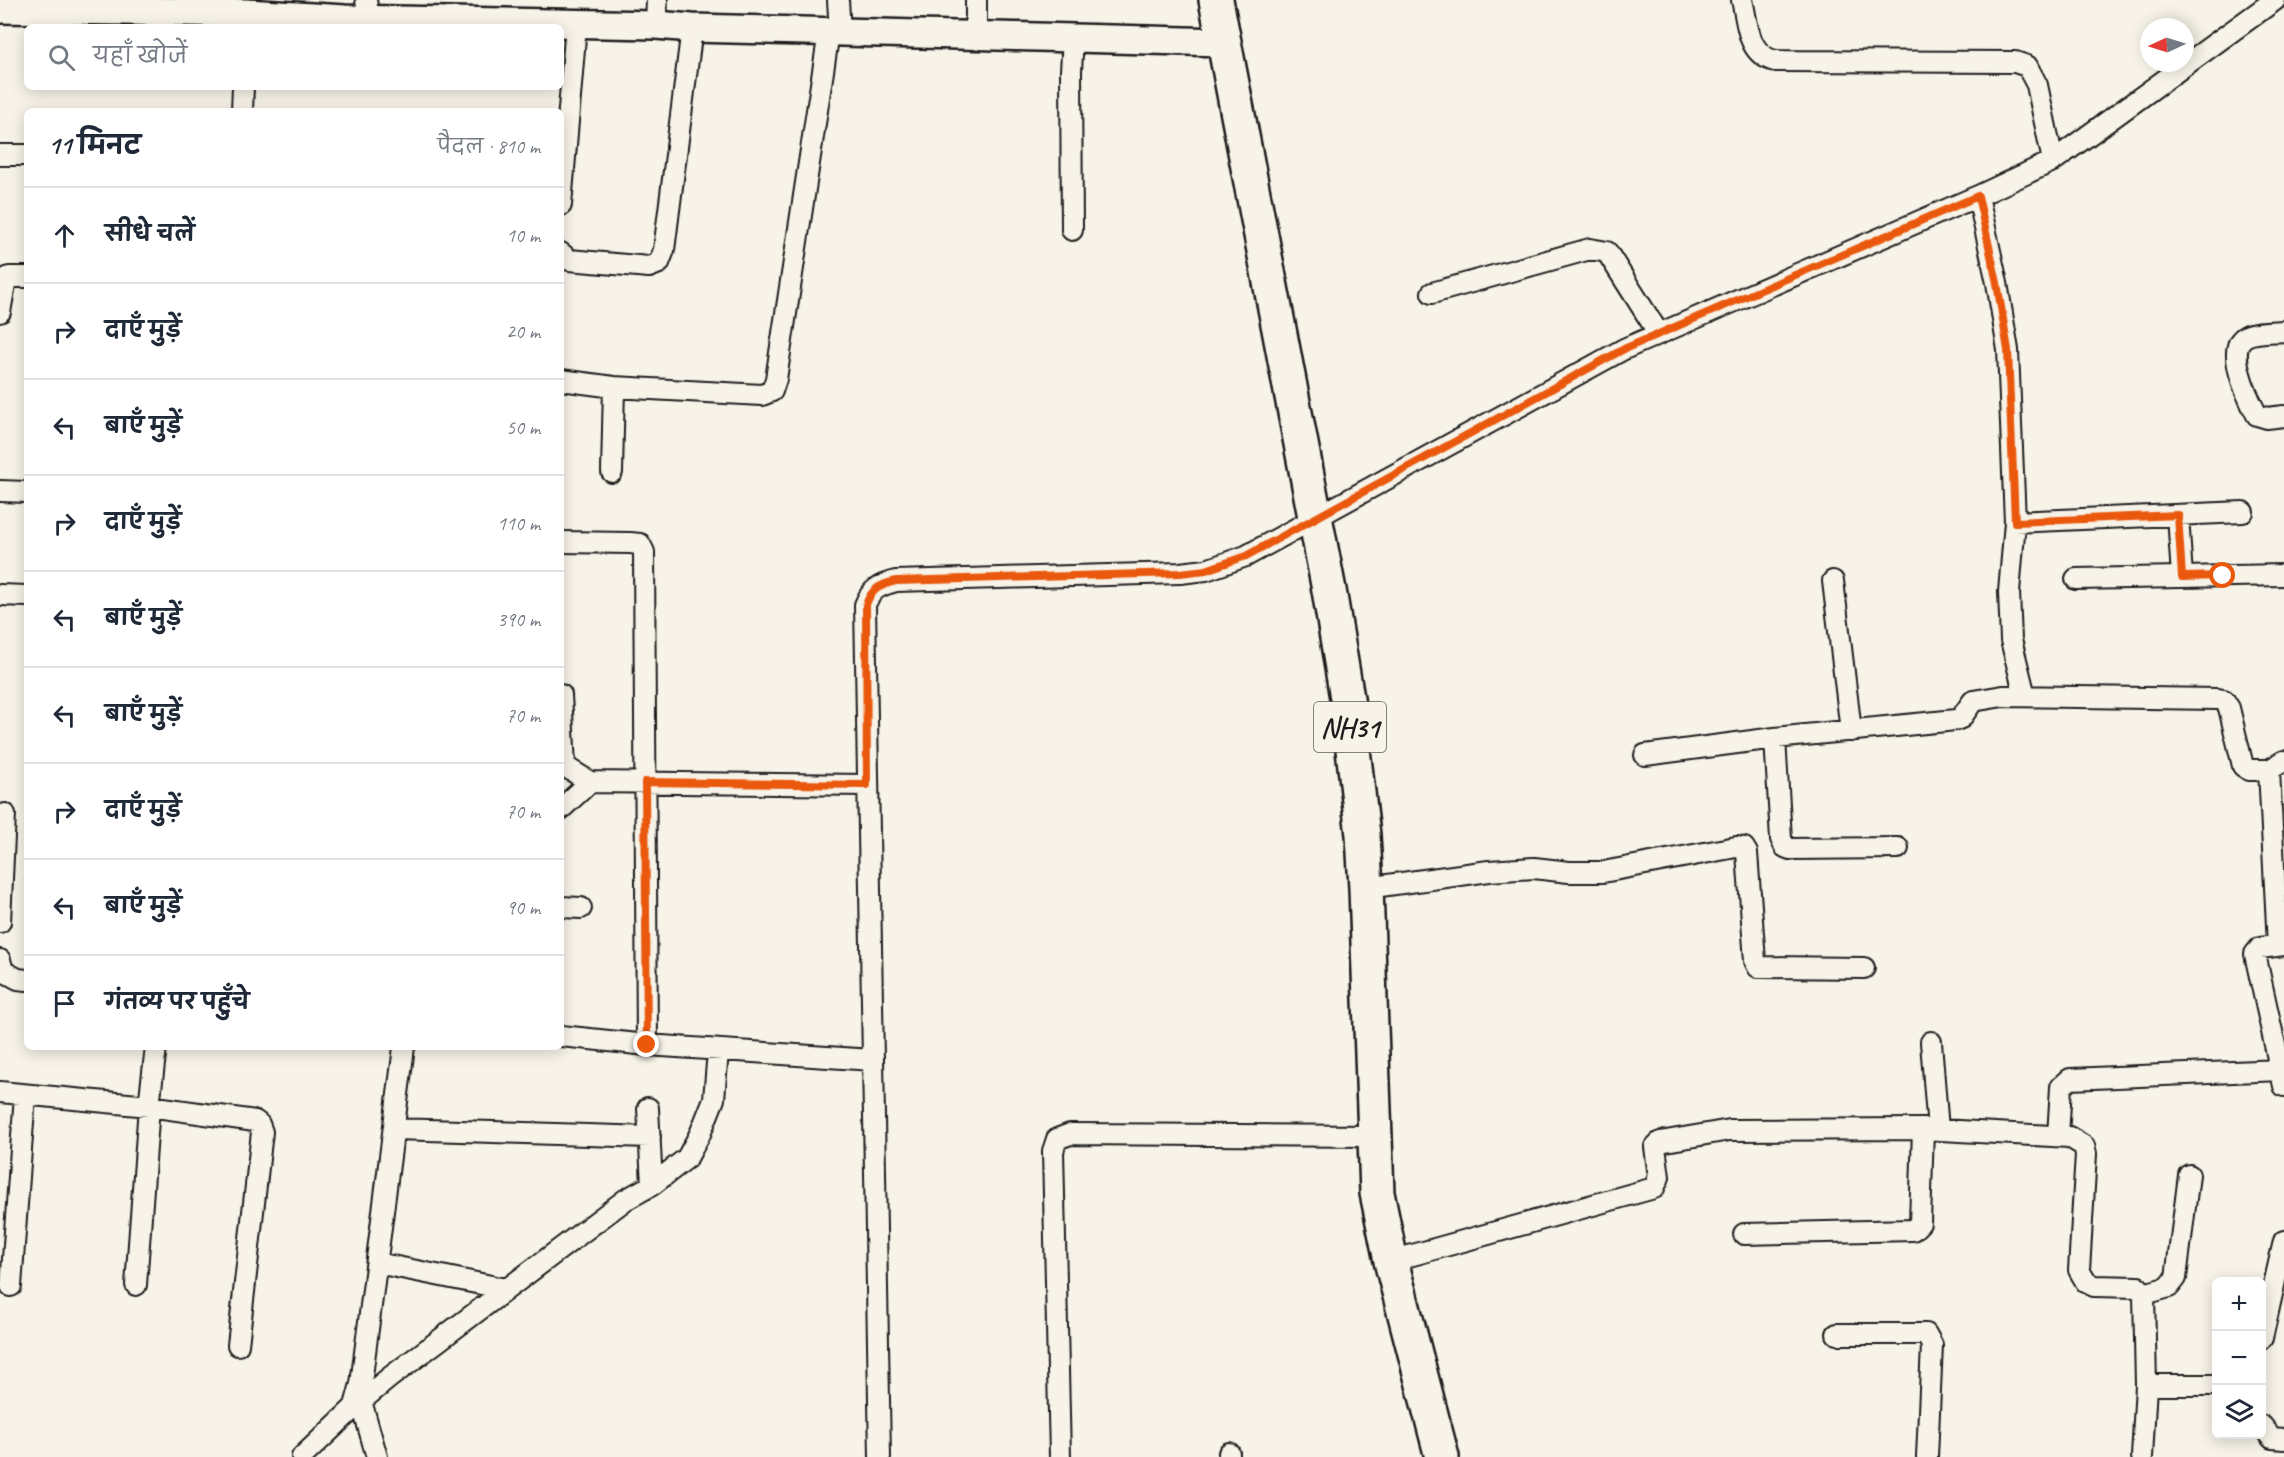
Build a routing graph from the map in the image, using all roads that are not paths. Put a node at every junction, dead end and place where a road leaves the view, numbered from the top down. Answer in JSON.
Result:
{"nodes":[{"id":1,"x":838,"y":0,"type":"edge"},
{"id":2,"x":976,"y":0,"type":"edge"},
{"id":3,"x":1216,"y":0,"type":"edge"},
{"id":4,"x":1742,"y":0,"type":"edge"},
{"id":5,"x":2275,"y":0,"type":"edge"},
{"id":6,"x":0,"y":9,"type":"edge"},
{"id":7,"x":368,"y":10,"type":"edge"},
{"id":8,"x":244,"y":13,"type":"edge"},
{"id":9,"x":656,"y":13,"type":"edge"},
{"id":10,"x":562,"y":24,"type":"edge"},
{"id":11,"x":564,"y":24,"type":"edge"},
{"id":12,"x":576,"y":25,"type":"junction"},
{"id":13,"x":692,"y":28,"type":"junction"},
{"id":14,"x":835,"y":32,"type":"junction"},
{"id":15,"x":976,"y":36,"type":"junction"},
{"id":16,"x":1073,"y":38,"type":"junction"},
{"id":17,"x":1223,"y":42,"type":"junction"},
{"id":18,"x":243,"y":90,"type":"edge"},
{"id":19,"x":242,"y":108,"type":"edge"},
{"id":20,"x":0,"y":155,"type":"edge"},
{"id":21,"x":24,"y":155,"type":"edge"},
{"id":22,"x":2053,"y":161,"type":"junction"},
{"id":23,"x":564,"y":169,"type":"edge"},
{"id":24,"x":1978,"y":196,"type":"junction"},
{"id":25,"x":1072,"y":230,"type":"dead end"},
{"id":26,"x":564,"y":256,"type":"edge"},
{"id":27,"x":24,"y":277,"type":"edge"},
{"id":28,"x":1432,"y":293,"type":"dead end"},
{"id":29,"x":0,"y":312,"type":"edge"},
{"id":30,"x":2284,"y":331,"type":"edge"},
{"id":31,"x":1659,"y":334,"type":"junction"},
{"id":32,"x":564,"y":380,"type":"edge"},
{"id":33,"x":614,"y":387,"type":"junction"},
{"id":34,"x":2284,"y":416,"type":"edge"},
{"id":35,"x":612,"y":472,"type":"dead end"},
{"id":36,"x":0,"y":491,"type":"edge"},
{"id":37,"x":24,"y":492,"type":"edge"},
{"id":38,"x":2243,"y":512,"type":"dead end"},
{"id":39,"x":2178,"y":515,"type":"junction"},
{"id":40,"x":1315,"y":517,"type":"junction"},
{"id":41,"x":2015,"y":522,"type":"junction"},
{"id":42,"x":564,"y":542,"type":"edge"},
{"id":43,"x":2284,"y":575,"type":"edge"},
{"id":44,"x":2182,"y":577,"type":"junction"},
{"id":45,"x":2076,"y":579,"type":"dead end"},
{"id":46,"x":1833,"y":581,"type":"dead end"},
{"id":47,"x":0,"y":595,"type":"edge"},
{"id":48,"x":24,"y":596,"type":"edge"},
{"id":49,"x":2025,"y":696,"type":"junction"},
{"id":50,"x":1851,"y":731,"type":"junction"},
{"id":51,"x":1775,"y":738,"type":"junction"},
{"id":52,"x":1646,"y":755,"type":"dead end"},
{"id":53,"x":564,"y":766,"type":"edge"},
{"id":54,"x":2276,"y":766,"type":"edge"},
{"id":55,"x":590,"y":782,"type":"junction"},
{"id":56,"x":645,"y":782,"type":"junction"},
{"id":57,"x":867,"y":785,"type":"junction"},
{"id":58,"x":564,"y":806,"type":"edge"},
{"id":59,"x":5,"y":814,"type":"dead end"},
{"id":60,"x":1898,"y":848,"type":"dead end"},
{"id":61,"x":1366,"y":888,"type":"junction"},
{"id":62,"x":564,"y":907,"type":"edge"},
{"id":63,"x":581,"y":908,"type":"dead end"},
{"id":64,"x":0,"y":922,"type":"edge"},
{"id":65,"x":2281,"y":946,"type":"edge"},
{"id":66,"x":0,"y":960,"type":"edge"},
{"id":67,"x":1864,"y":968,"type":"dead end"},
{"id":68,"x":24,"y":980,"type":"edge"},
{"id":69,"x":564,"y":1036,"type":"edge"},
{"id":70,"x":1931,"y":1042,"type":"dead end"},
{"id":71,"x":647,"y":1045,"type":"junction"},
{"id":72,"x":156,"y":1050,"type":"edge"},
{"id":73,"x":404,"y":1050,"type":"edge"},
{"id":74,"x":718,"y":1051,"type":"junction"},
{"id":75,"x":873,"y":1060,"type":"junction"},
{"id":76,"x":2282,"y":1078,"type":"edge"},
{"id":77,"x":0,"y":1092,"type":"edge"},
{"id":78,"x":25,"y":1095,"type":"junction"},
{"id":79,"x":149,"y":1106,"type":"junction"},
{"id":80,"x":648,"y":1108,"type":"dead end"},
{"id":81,"x":395,"y":1129,"type":"junction"},
{"id":82,"x":1931,"y":1130,"type":"junction"},
{"id":83,"x":1374,"y":1136,"type":"junction"},
{"id":84,"x":2058,"y":1136,"type":"junction"},
{"id":85,"x":650,"y":1137,"type":"junction"},
{"id":86,"x":2189,"y":1175,"type":"dead end"},
{"id":87,"x":652,"y":1185,"type":"junction"},
{"id":88,"x":1744,"y":1234,"type":"dead end"},
{"id":89,"x":2284,"y":1241,"type":"edge"},
{"id":90,"x":1390,"y":1261,"type":"junction"},
{"id":91,"x":377,"y":1263,"type":"junction"},
{"id":92,"x":136,"y":1285,"type":"dead end"},
{"id":93,"x":11,"y":1286,"type":"dead end"},
{"id":94,"x":506,"y":1289,"type":"junction"},
{"id":95,"x":2144,"y":1294,"type":"junction"},
{"id":96,"x":2264,"y":1331,"type":"edge"},
{"id":97,"x":1837,"y":1334,"type":"dead end"},
{"id":98,"x":238,"y":1345,"type":"dead end"},
{"id":99,"x":2146,"y":1385,"type":"junction"},
{"id":100,"x":2212,"y":1385,"type":"edge"},
{"id":101,"x":358,"y":1404,"type":"junction"},
{"id":102,"x":2266,"y":1431,"type":"edge"},
{"id":103,"x":2284,"y":1439,"type":"edge"},
{"id":104,"x":302,"y":1457,"type":"edge"},
{"id":105,"x":377,"y":1457,"type":"edge"},
{"id":106,"x":880,"y":1457,"type":"edge"},
{"id":107,"x":1060,"y":1457,"type":"edge"},
{"id":108,"x":1442,"y":1457,"type":"edge"},
{"id":109,"x":1928,"y":1457,"type":"edge"},
{"id":110,"x":2142,"y":1457,"type":"edge"}],
"edges":[{"from":1,"to":14,"type":"street"},
{"from":2,"to":15,"type":"street"},
{"from":3,"to":17,"type":"highway","number":"NH31"},
{"from":4,"to":22,"type":"street"},
{"from":5,"to":22,"type":"street"},
{"from":6,"to":8,"type":"street"},
{"from":7,"to":8,"type":"street"},
{"from":7,"to":10,"type":"street"},
{"from":9,"to":12,"type":"street"},
{"from":9,"to":13,"type":"street"},
{"from":11,"to":12,"type":"street"},
{"from":12,"to":23,"type":"street"},
{"from":13,"to":14,"type":"street"},
{"from":13,"to":26,"type":"street"},
{"from":14,"to":15,"type":"street"},
{"from":14,"to":33,"type":"street"},
{"from":15,"to":16,"type":"street"},
{"from":16,"to":17,"type":"street"},
{"from":16,"to":25,"type":"street"},
{"from":17,"to":40,"type":"highway","number":"NH31"},
{"from":18,"to":19,"type":"street"},
{"from":20,"to":21,"type":"street"},
{"from":22,"to":24,"type":"street"},
{"from":24,"to":31,"type":"street"},
{"from":24,"to":41,"type":"street"},
{"from":27,"to":29,"type":"street"},
{"from":28,"to":31,"type":"street"},
{"from":30,"to":34,"type":"street"},
{"from":31,"to":40,"type":"street"},
{"from":32,"to":33,"type":"street"},
{"from":33,"to":35,"type":"street"},
{"from":36,"to":37,"type":"street"},
{"from":38,"to":39,"type":"street"},
{"from":39,"to":41,"type":"street"},
{"from":39,"to":44,"type":"street"},
{"from":40,"to":57,"type":"street"},
{"from":40,"to":61,"type":"highway","number":"NH31"},
{"from":41,"to":49,"type":"street"},
{"from":42,"to":56,"type":"street"},
{"from":43,"to":44,"type":"street"},
{"from":44,"to":45,"type":"street"},
{"from":46,"to":50,"type":"street"},
{"from":47,"to":48,"type":"street"},
{"from":49,"to":50,"type":"street"},
{"from":49,"to":54,"type":"street"},
{"from":50,"to":51,"type":"street"},
{"from":51,"to":52,"type":"street"},
{"from":51,"to":60,"type":"street"},
{"from":53,"to":55,"type":"street"},
{"from":54,"to":65,"type":"street"},
{"from":55,"to":56,"type":"street"},
{"from":55,"to":58,"type":"street"},
{"from":56,"to":57,"type":"street"},
{"from":56,"to":71,"type":"street"},
{"from":57,"to":75,"type":"street"},
{"from":59,"to":64,"type":"street"},
{"from":61,"to":67,"type":"street"},
{"from":61,"to":83,"type":"highway","number":"NH31"},
{"from":62,"to":63,"type":"street"},
{"from":65,"to":76,"type":"street"},
{"from":66,"to":68,"type":"street"},
{"from":69,"to":71,"type":"street"},
{"from":70,"to":82,"type":"street"},
{"from":71,"to":74,"type":"street"},
{"from":72,"to":79,"type":"street"},
{"from":73,"to":81,"type":"street"},
{"from":74,"to":75,"type":"street"},
{"from":74,"to":87,"type":"street"},
{"from":75,"to":106,"type":"street"},
{"from":76,"to":84,"type":"street"},
{"from":77,"to":78,"type":"street"},
{"from":78,"to":79,"type":"street"},
{"from":78,"to":93,"type":"street"},
{"from":79,"to":92,"type":"street"},
{"from":79,"to":98,"type":"street"},
{"from":80,"to":85,"type":"street"},
{"from":81,"to":85,"type":"street"},
{"from":81,"to":91,"type":"street"},
{"from":82,"to":84,"type":"street"},
{"from":82,"to":88,"type":"street"},
{"from":82,"to":90,"type":"street"},
{"from":83,"to":90,"type":"highway","number":"NH31"},
{"from":83,"to":107,"type":"street"},
{"from":84,"to":95,"type":"street"},
{"from":85,"to":87,"type":"street"},
{"from":86,"to":95,"type":"street"},
{"from":87,"to":94,"type":"street"},
{"from":89,"to":96,"type":"street"},
{"from":90,"to":108,"type":"highway","number":"NH31"},
{"from":91,"to":94,"type":"street"},
{"from":91,"to":101,"type":"street"},
{"from":94,"to":101,"type":"street"},
{"from":95,"to":99,"type":"street"},
{"from":97,"to":109,"type":"street"},
{"from":99,"to":100,"type":"street"},
{"from":99,"to":110,"type":"street"},
{"from":101,"to":104,"type":"street"},
{"from":101,"to":105,"type":"street"},
{"from":102,"to":103,"type":"street"}]}
